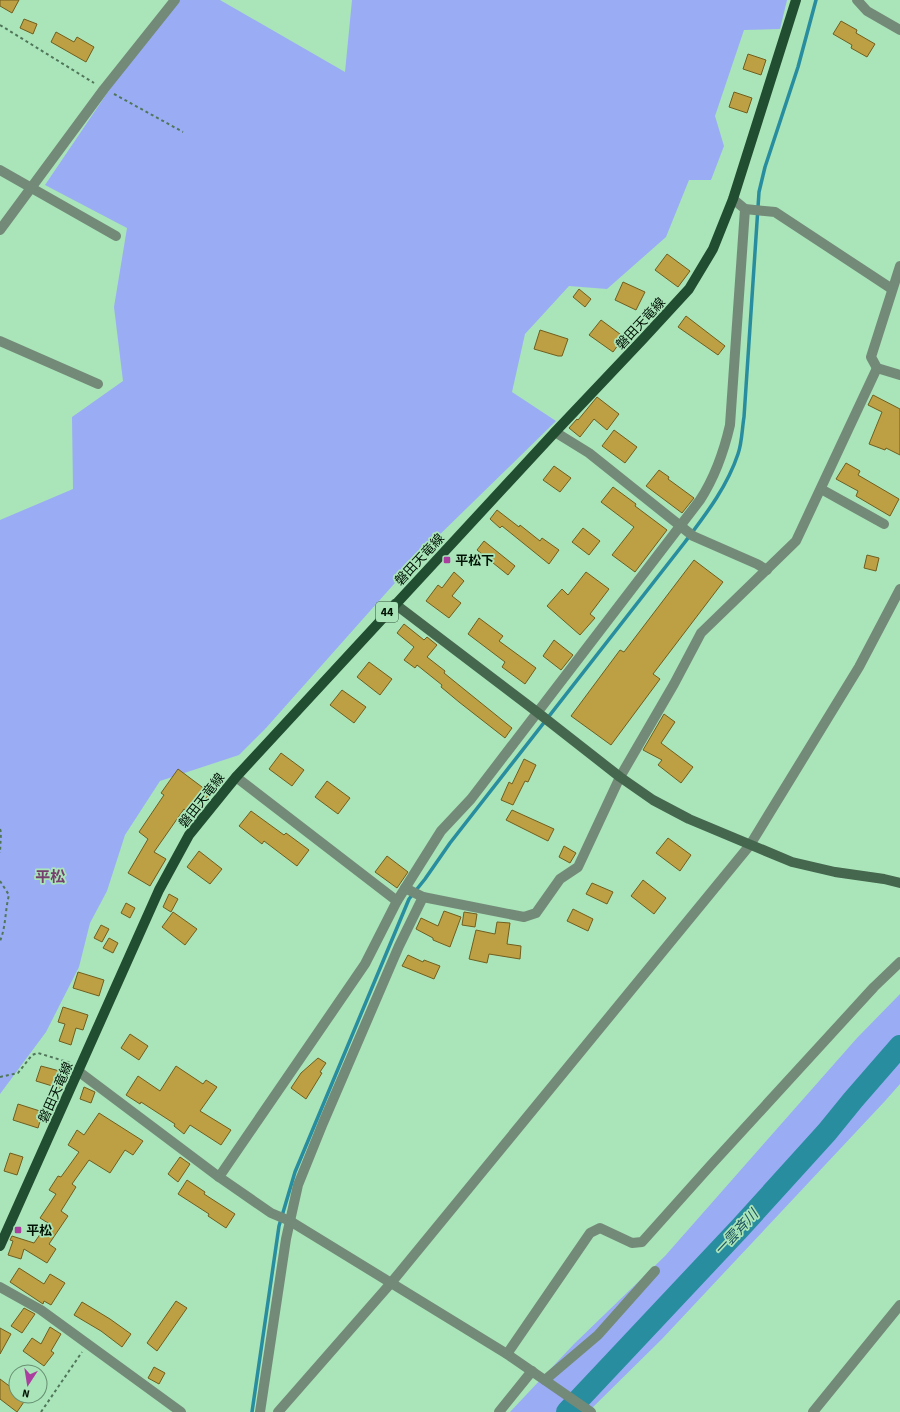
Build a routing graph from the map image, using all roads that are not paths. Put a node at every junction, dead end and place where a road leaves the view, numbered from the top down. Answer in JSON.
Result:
{"nodes":[{"id":1,"x":175,"y":0,"type":"edge"},
{"id":2,"x":796,"y":0,"type":"edge"},
{"id":3,"x":857,"y":0,"type":"edge"},
{"id":4,"x":900,"y":30,"type":"edge"},
{"id":5,"x":0,"y":170,"type":"edge"},
{"id":6,"x":32,"y":188,"type":"junction"},
{"id":7,"x":733,"y":199,"type":"junction"},
{"id":8,"x":747,"y":209,"type":"junction"},
{"id":9,"x":0,"y":230,"type":"edge"},
{"id":10,"x":116,"y":236,"type":"dead end"},
{"id":11,"x":900,"y":266,"type":"edge"},
{"id":12,"x":892,"y":289,"type":"junction"},
{"id":13,"x":0,"y":341,"type":"edge"},
{"id":14,"x":877,"y":368,"type":"junction"},
{"id":15,"x":900,"y":376,"type":"edge"},
{"id":16,"x":98,"y":384,"type":"dead end"},
{"id":17,"x":555,"y":432,"type":"junction"},
{"id":18,"x":821,"y":489,"type":"junction"},
{"id":19,"x":884,"y":524,"type":"dead end"},
{"id":20,"x":682,"y":528,"type":"junction"},
{"id":21,"x":767,"y":570,"type":"junction"},
{"id":22,"x":900,"y":590,"type":"edge"},
{"id":23,"x":395,"y":604,"type":"junction"},
{"id":24,"x":539,"y":713,"type":"junction"},
{"id":25,"x":236,"y":777,"type":"junction"},
{"id":26,"x":620,"y":777,"type":"junction"},
{"id":27,"x":750,"y":845,"type":"junction"},
{"id":28,"x":900,"y":883,"type":"edge"},
{"id":29,"x":405,"y":888,"type":"junction"},
{"id":30,"x":423,"y":897,"type":"junction"},
{"id":31,"x":397,"y":901,"type":"junction"},
{"id":32,"x":900,"y":962,"type":"edge"},
{"id":33,"x":78,"y":1071,"type":"junction"},
{"id":34,"x":219,"y":1177,"type":"junction"},
{"id":35,"x":287,"y":1220,"type":"junction"},
{"id":36,"x":0,"y":1246,"type":"edge"},
{"id":37,"x":655,"y":1271,"type":"dead end"},
{"id":38,"x":391,"y":1283,"type":"junction"},
{"id":39,"x":0,"y":1287,"type":"edge"},
{"id":40,"x":900,"y":1305,"type":"edge"},
{"id":41,"x":507,"y":1354,"type":"junction"},
{"id":42,"x":532,"y":1371,"type":"junction"},
{"id":43,"x":548,"y":1382,"type":"junction"},
{"id":44,"x":181,"y":1412,"type":"edge"},
{"id":45,"x":260,"y":1412,"type":"edge"},
{"id":46,"x":278,"y":1412,"type":"edge"},
{"id":47,"x":499,"y":1412,"type":"edge"},
{"id":48,"x":591,"y":1412,"type":"edge"},
{"id":49,"x":813,"y":1412,"type":"edge"}],
"edges":[{"from":1,"to":6,"type":"street"},
{"from":2,"to":7,"type":"main road","name":"磐田天竜線","number":"44"},
{"from":3,"to":4,"type":"street"},
{"from":5,"to":6,"type":"street"},
{"from":6,"to":9,"type":"street"},
{"from":6,"to":10,"type":"street"},
{"from":7,"to":8,"type":"street"},
{"from":7,"to":17,"type":"main road","name":"磐田天竜線","number":"44"},
{"from":8,"to":12,"type":"street"},
{"from":8,"to":20,"type":"street"},
{"from":11,"to":12,"type":"street"},
{"from":12,"to":14,"type":"street"},
{"from":13,"to":16,"type":"street"},
{"from":14,"to":15,"type":"street"},
{"from":14,"to":18,"type":"street"},
{"from":17,"to":20,"type":"street"},
{"from":17,"to":23,"type":"main road","name":"磐田天竜線","number":"44"},
{"from":18,"to":19,"type":"street"},
{"from":18,"to":21,"type":"street"},
{"from":20,"to":21,"type":"street"},
{"from":20,"to":24,"type":"street"},
{"from":21,"to":26,"type":"street"},
{"from":22,"to":27,"type":"street"},
{"from":23,"to":24,"type":"street"},
{"from":23,"to":25,"type":"main road","name":"磐田天竜線","number":"44"},
{"from":24,"to":26,"type":"street"},
{"from":24,"to":29,"type":"street"},
{"from":25,"to":31,"type":"street"},
{"from":25,"to":33,"type":"main road","name":"磐田天竜線","number":"44"},
{"from":26,"to":27,"type":"street"},
{"from":26,"to":30,"type":"street"},
{"from":27,"to":28,"type":"street"},
{"from":27,"to":38,"type":"street"},
{"from":29,"to":30,"type":"street"},
{"from":29,"to":31,"type":"street"},
{"from":30,"to":35,"type":"street"},
{"from":31,"to":34,"type":"street"},
{"from":32,"to":41,"type":"street"},
{"from":33,"to":34,"type":"street"},
{"from":33,"to":36,"type":"main road","name":"磐田天竜線","number":"44"},
{"from":34,"to":35,"type":"street"},
{"from":35,"to":38,"type":"street"},
{"from":35,"to":45,"type":"street"},
{"from":37,"to":43,"type":"street"},
{"from":38,"to":41,"type":"street"},
{"from":38,"to":46,"type":"street"},
{"from":39,"to":44,"type":"street"},
{"from":40,"to":49,"type":"street"},
{"from":41,"to":42,"type":"street"},
{"from":42,"to":43,"type":"street"},
{"from":42,"to":47,"type":"street"},
{"from":43,"to":48,"type":"street"}]}
